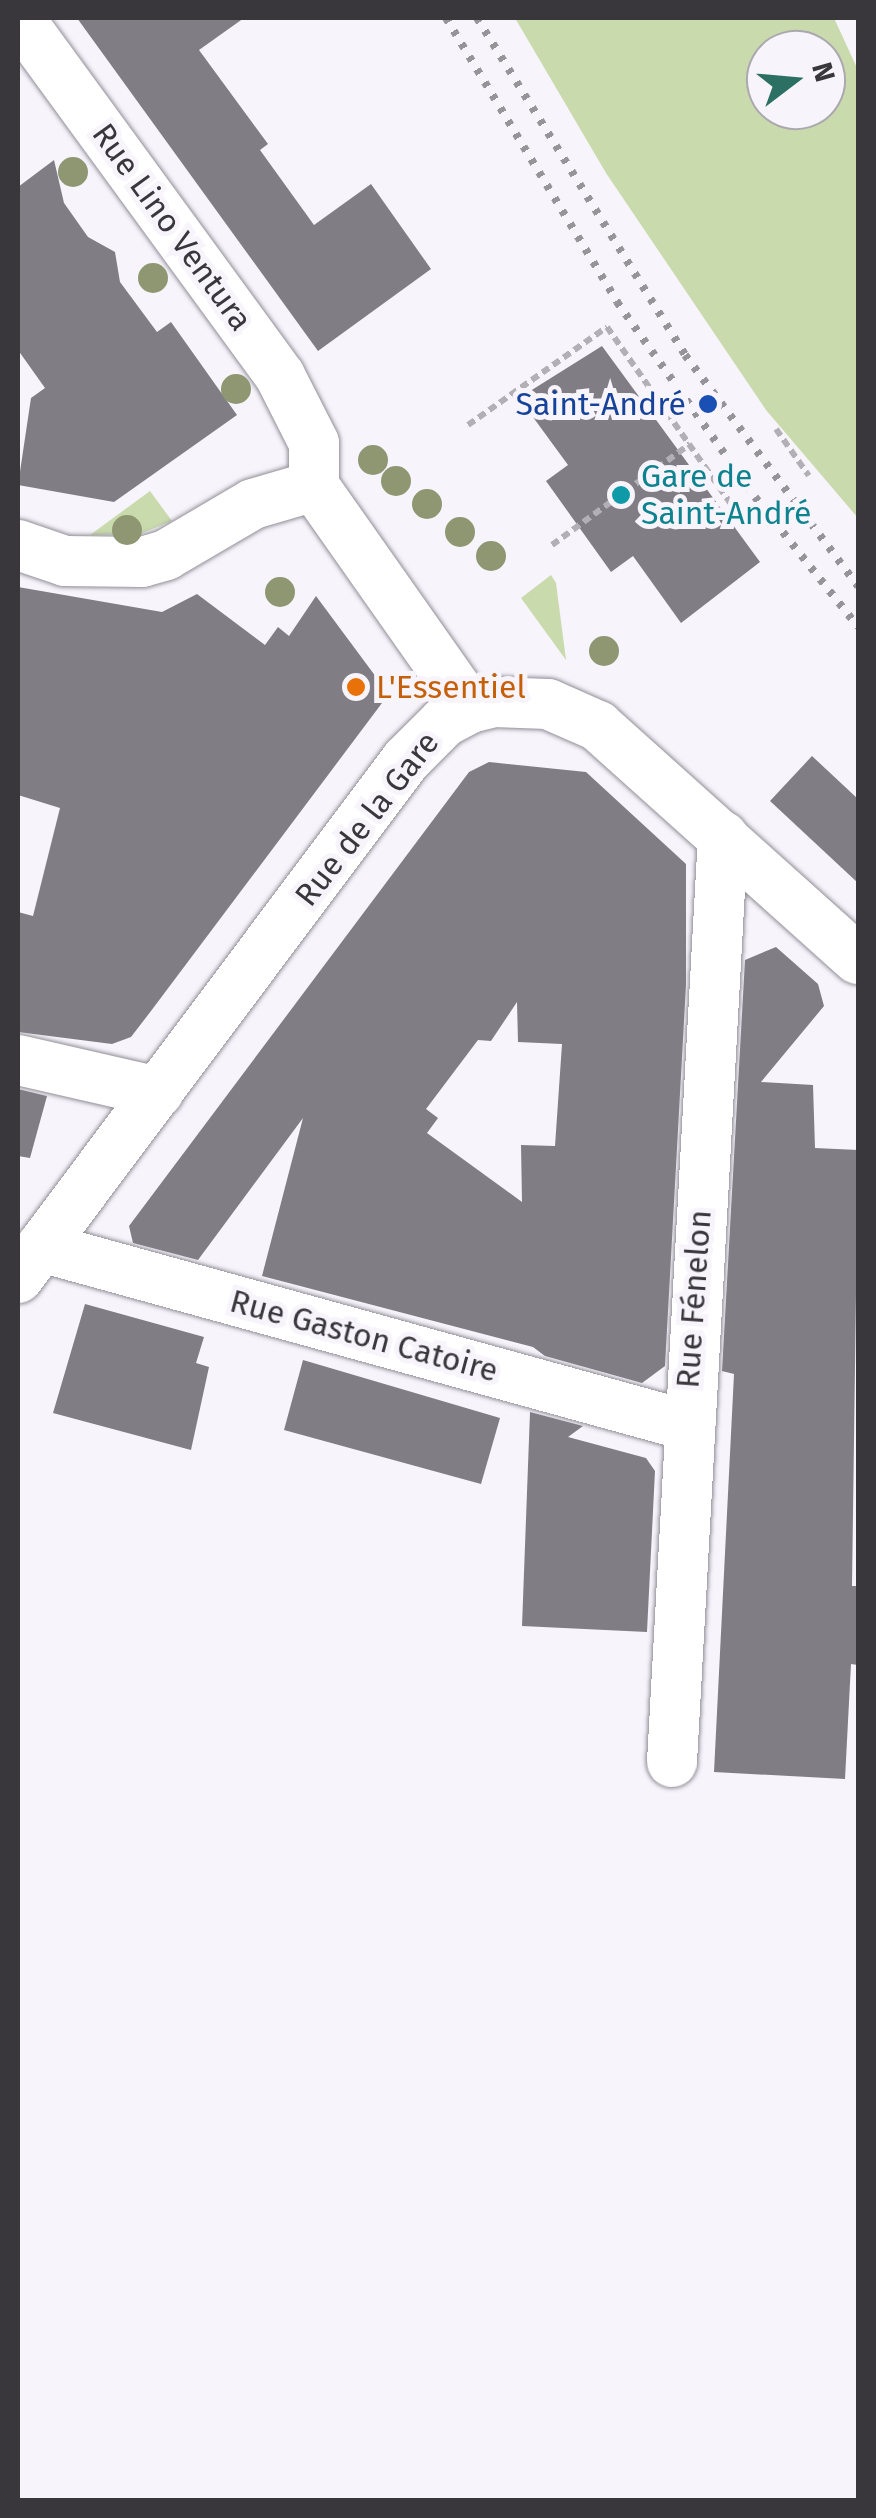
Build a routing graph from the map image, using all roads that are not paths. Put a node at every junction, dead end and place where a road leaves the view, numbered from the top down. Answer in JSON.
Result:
{"nodes":[{"id":1,"x":19,"y":18,"type":"edge"},
{"id":2,"x":314,"y":465,"type":"junction"},
{"id":3,"x":18,"y":544,"type":"edge"},
{"id":4,"x":470,"y":708,"type":"junction"},
{"id":5,"x":724,"y":836,"type":"junction"},
{"id":6,"x":858,"y":958,"type":"edge"},
{"id":7,"x":18,"y":1060,"type":"edge"},
{"id":8,"x":158,"y":1092,"type":"junction"},
{"id":9,"x":29,"y":1262,"type":"edge"},
{"id":10,"x":686,"y":1425,"type":"junction"},
{"id":11,"x":672,"y":1762,"type":"dead end"}],
"edges":[{"from":1,"to":2,"type":"street","name":"Rue Lino Ventura"},
{"from":2,"to":3,"type":"street"},
{"from":2,"to":4,"type":"street","name":"Rue Lino Ventura"},
{"from":4,"to":5,"type":"street","name":"Rue de la Gare"},
{"from":4,"to":8,"type":"street","name":"Rue de la Gare"},
{"from":5,"to":6,"type":"street","name":"Rue de la Gare"},
{"from":5,"to":10,"type":"street","name":"Rue Fénelon"},
{"from":7,"to":8,"type":"street"},
{"from":8,"to":9,"type":"street","name":"Rue de la Gare"},
{"from":9,"to":10,"type":"street","name":"Rue Gaston Catoire"},
{"from":10,"to":11,"type":"street","name":"Rue Fénelon"}]}
